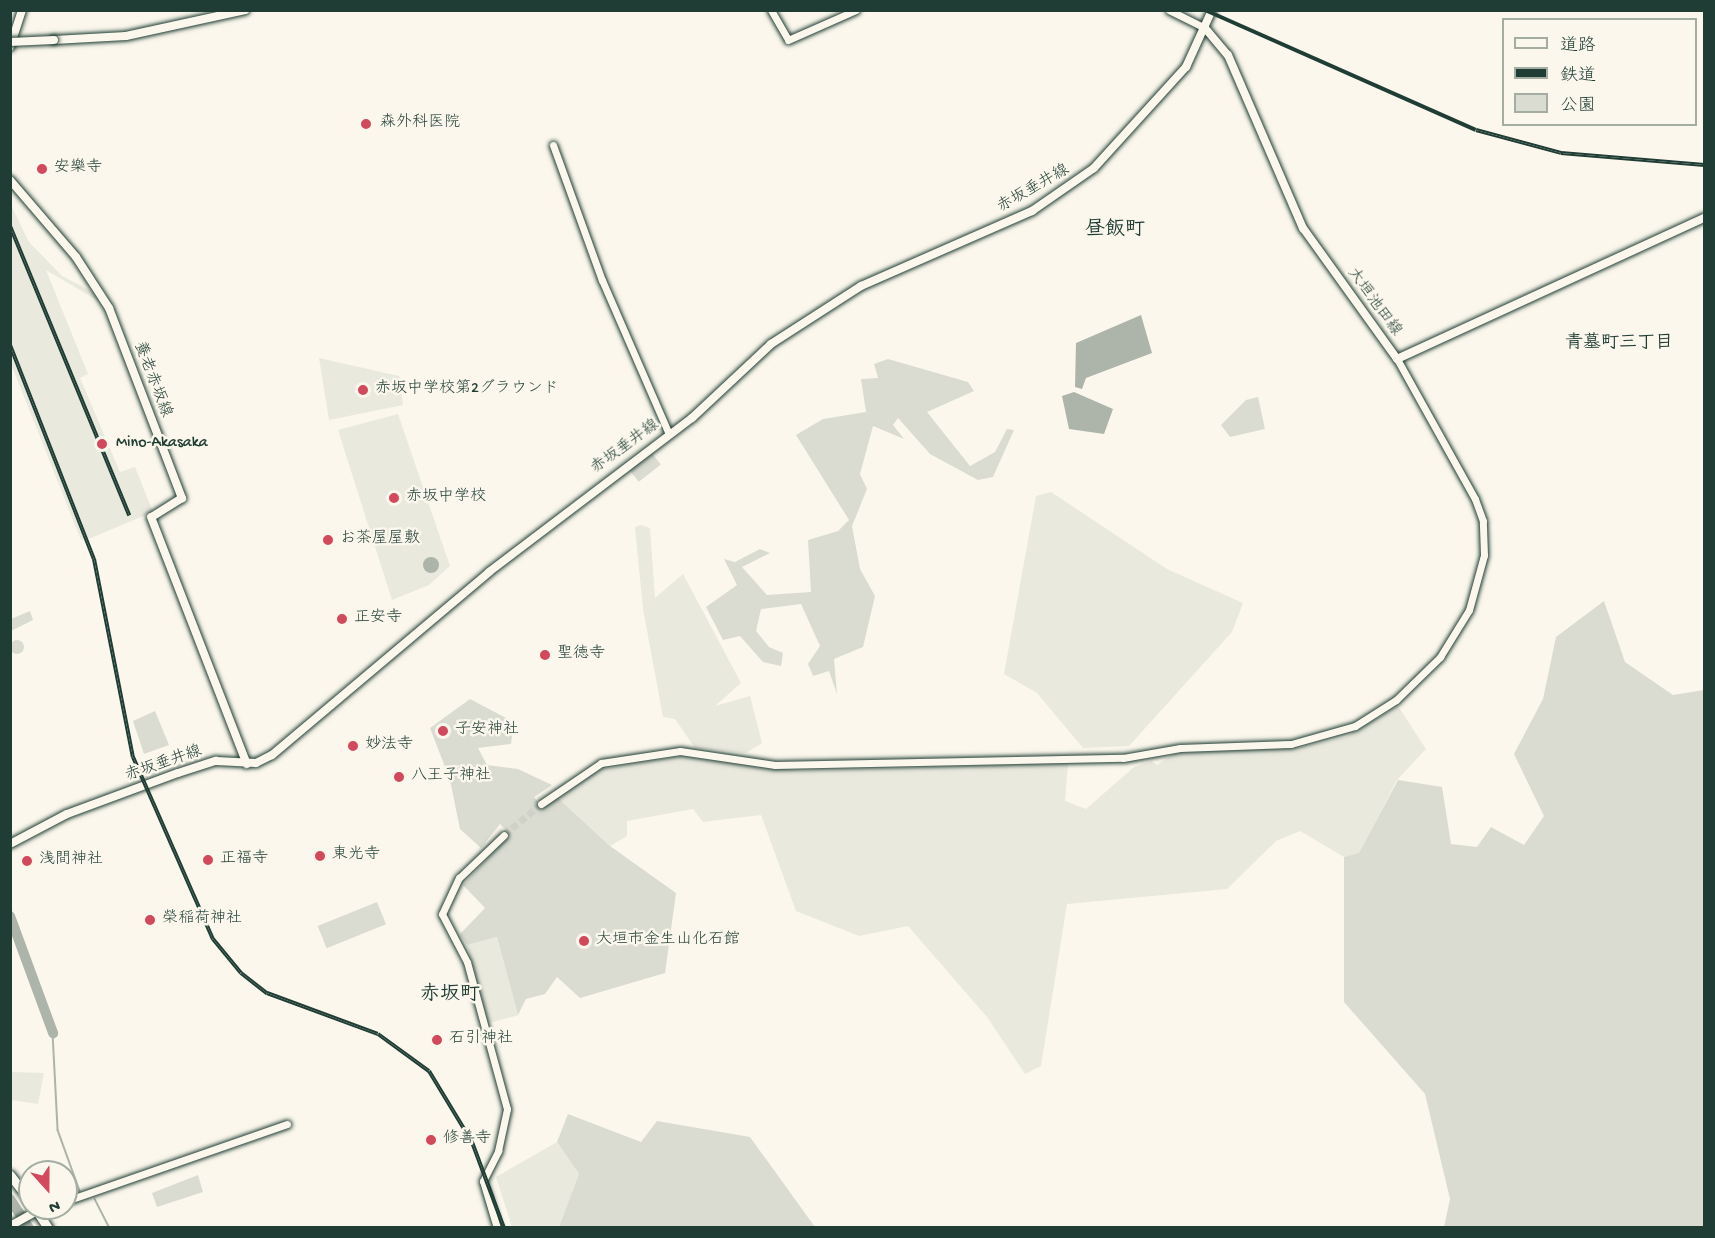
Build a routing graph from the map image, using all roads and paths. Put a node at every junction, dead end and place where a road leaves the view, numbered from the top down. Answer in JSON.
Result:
{"nodes":[{"id":1,"x":22,"y":10,"type":"edge"},
{"id":2,"x":245,"y":10,"type":"edge"},
{"id":3,"x":771,"y":10,"type":"edge"},
{"id":4,"x":856,"y":10,"type":"edge"},
{"id":5,"x":1169,"y":10,"type":"edge"},
{"id":6,"x":1212,"y":10,"type":"edge"},
{"id":7,"x":1205,"y":28,"type":"junction"},
{"id":8,"x":10,"y":44,"type":"edge"},
{"id":9,"x":553,"y":145,"type":"dead end"},
{"id":10,"x":10,"y":180,"type":"edge"},
{"id":11,"x":1704,"y":218,"type":"edge"},
{"id":12,"x":1397,"y":359,"type":"junction"},
{"id":13,"x":669,"y":434,"type":"junction"},
{"id":14,"x":247,"y":764,"type":"junction"},
{"id":15,"x":541,"y":804,"type":"tunnel mouth"},
{"id":16,"x":504,"y":835,"type":"tunnel mouth"},
{"id":17,"x":10,"y":844,"type":"edge"},
{"id":18,"x":287,"y":1124,"type":"dead end"},
{"id":19,"x":78,"y":1197,"type":"edge"},
{"id":20,"x":497,"y":1227,"type":"edge"}],
"edges":[{"from":1,"to":8,"type":"main road"},
{"from":2,"to":8,"type":"main road","bridge":true},
{"from":3,"to":4,"type":"street"},
{"from":5,"to":7,"type":"street"},
{"from":6,"to":7,"type":"main road","name":"赤坂垂井線"},
{"from":7,"to":12,"type":"main road","name":"大垣池田線"},
{"from":7,"to":13,"type":"main road","name":"赤坂垂井線"},
{"from":9,"to":13,"type":"street"},
{"from":10,"to":14,"type":"main road","name":"養老赤坂線"},
{"from":11,"to":12,"type":"main road","name":"大垣池田線"},
{"from":12,"to":15,"type":"street"},
{"from":13,"to":14,"type":"main road","name":"赤坂垂井線"},
{"from":14,"to":17,"type":"main road","name":"赤坂垂井線"},
{"from":16,"to":20,"type":"street"},
{"from":18,"to":19,"type":"street"}]}
